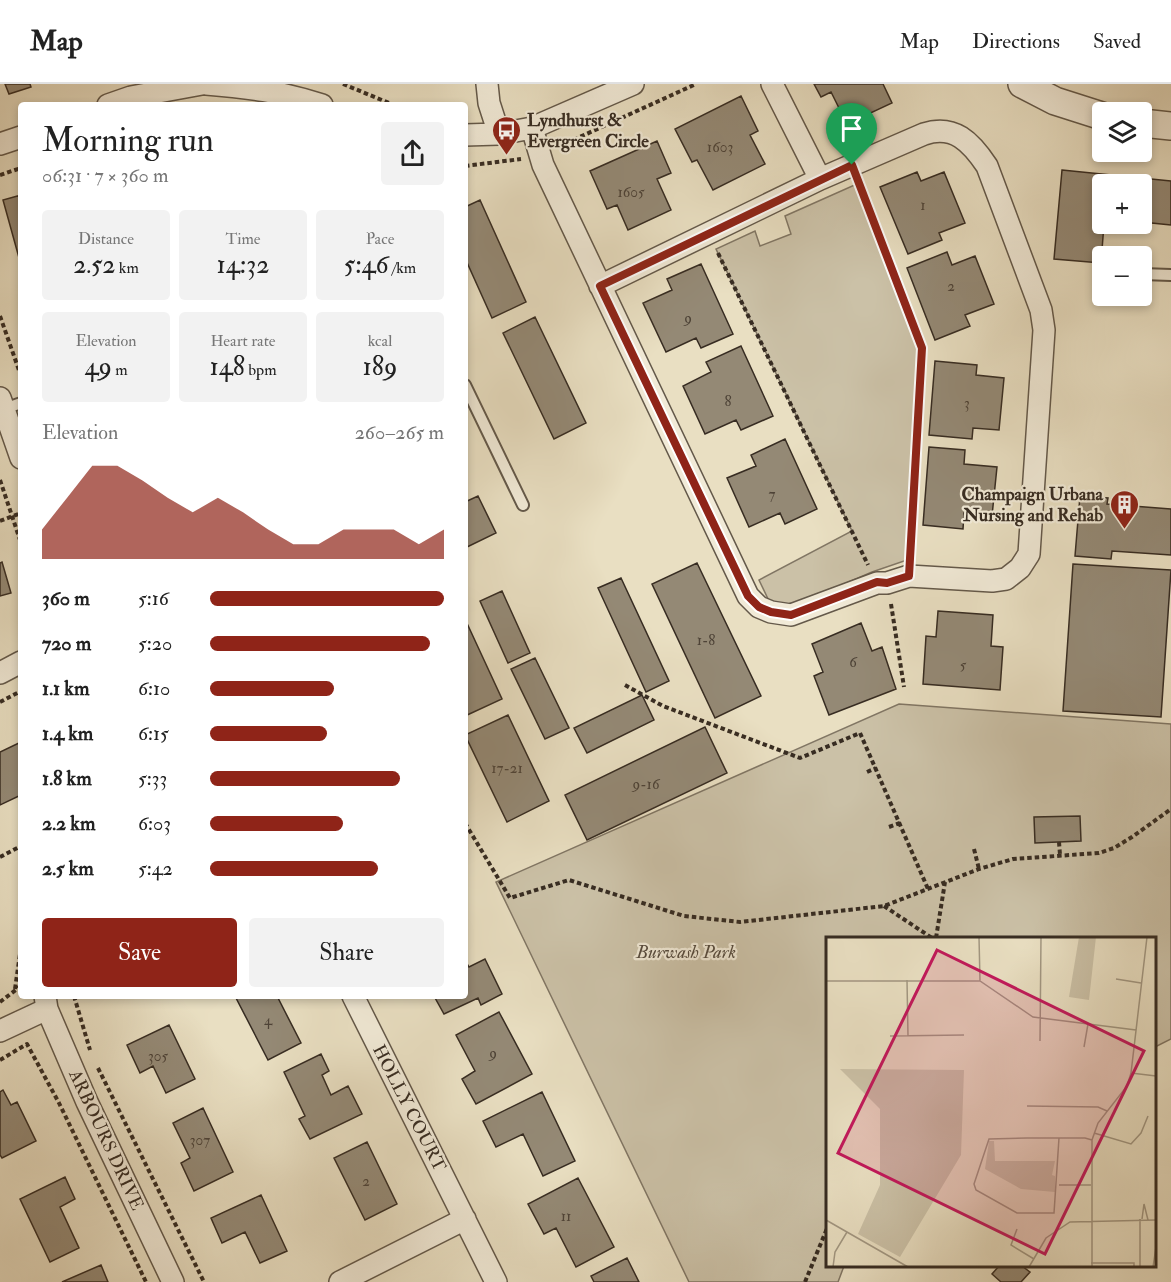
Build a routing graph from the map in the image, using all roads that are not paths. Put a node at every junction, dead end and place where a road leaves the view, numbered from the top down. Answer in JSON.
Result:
{"nodes":[{"id":1,"x":204,"y":84,"type":"edge"},
{"id":2,"x":486,"y":84,"type":"edge"},
{"id":3,"x":633,"y":84,"type":"edge"},
{"id":4,"x":772,"y":84,"type":"edge"},
{"id":5,"x":1023,"y":84,"type":"edge"},
{"id":6,"x":129,"y":90,"type":"edge"},
{"id":7,"x":112,"y":102,"type":"edge"},
{"id":8,"x":313,"y":102,"type":"edge"},
{"id":9,"x":1092,"y":113,"type":"edge"},
{"id":10,"x":1152,"y":124,"type":"edge"},
{"id":11,"x":1171,"y":126,"type":"edge"},
{"id":12,"x":532,"y":128,"type":"junction"},
{"id":13,"x":499,"y":134,"type":"junction"},
{"id":14,"x":468,"y":135,"type":"edge"},
{"id":15,"x":18,"y":138,"type":"edge"},
{"id":16,"x":0,"y":144,"type":"edge"},
{"id":17,"x":820,"y":179,"type":"junction"},
{"id":18,"x":1152,"y":274,"type":"edge"},
{"id":19,"x":1171,"y":275,"type":"edge"},
{"id":20,"x":600,"y":286,"type":"junction"},
{"id":21,"x":468,"y":391,"type":"edge"},
{"id":22,"x":8,"y":403,"type":"edge"},
{"id":23,"x":18,"y":445,"type":"edge"},
{"id":24,"x":523,"y":506,"type":"dead end"},
{"id":25,"x":18,"y":664,"type":"edge"},
{"id":26,"x":0,"y":673,"type":"edge"},
{"id":27,"x":355,"y":999,"type":"edge"},
{"id":28,"x":46,"y":1002,"type":"edge"},
{"id":29,"x":0,"y":1031,"type":"edge"},
{"id":30,"x":465,"y":1219,"type":"junction"},
{"id":31,"x":173,"y":1282,"type":"edge"},
{"id":32,"x":340,"y":1282,"type":"edge"},
{"id":33,"x":496,"y":1282,"type":"edge"}],
"edges":[{"from":1,"to":6,"type":"street"},
{"from":1,"to":8,"type":"street"},
{"from":2,"to":13,"type":"street"},
{"from":3,"to":12,"type":"street"},
{"from":4,"to":17,"type":"street"},
{"from":5,"to":9,"type":"street"},
{"from":6,"to":7,"type":"street"},
{"from":10,"to":11,"type":"street"},
{"from":12,"to":13,"type":"street"},
{"from":12,"to":20,"type":"street"},
{"from":13,"to":14,"type":"street"},
{"from":15,"to":16,"type":"street"},
{"from":17,"to":20,"type":"street"},
{"from":17,"to":20,"type":"street"},
{"from":18,"to":19,"type":"lane"},
{"from":21,"to":24,"type":"lane"},
{"from":22,"to":23,"type":"street"},
{"from":25,"to":26,"type":"street"},
{"from":27,"to":30,"type":"street","name":"HOLLY COURT"},
{"from":28,"to":29,"type":"street"},
{"from":28,"to":31,"type":"street","name":"ARBOURS DRIVE"},
{"from":30,"to":32,"type":"street"},
{"from":30,"to":33,"type":"street","name":"HOLLY COURT"}]}
